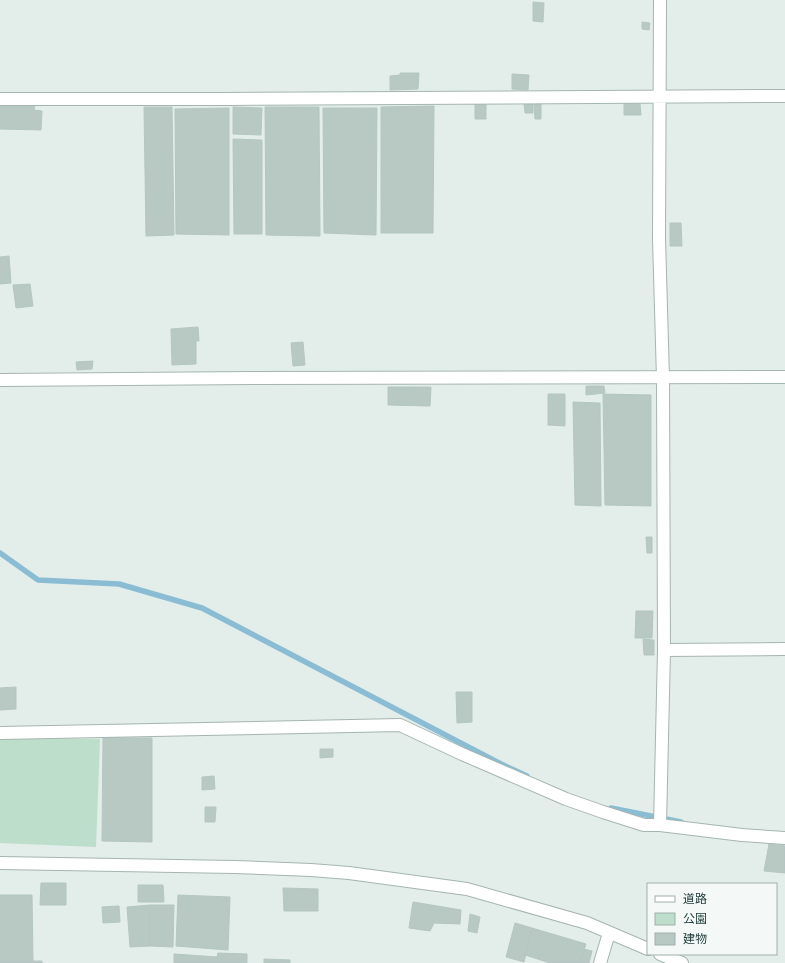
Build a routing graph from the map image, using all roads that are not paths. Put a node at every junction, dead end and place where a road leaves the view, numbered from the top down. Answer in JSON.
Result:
{"nodes":[{"id":1,"x":660,"y":0,"type":"edge"},
{"id":2,"x":785,"y":96,"type":"edge"},
{"id":3,"x":661,"y":97,"type":"junction"},
{"id":4,"x":0,"y":99,"type":"edge"},
{"id":5,"x":785,"y":377,"type":"edge"},
{"id":6,"x":663,"y":378,"type":"junction"},
{"id":7,"x":0,"y":380,"type":"edge"},
{"id":8,"x":785,"y":649,"type":"edge"},
{"id":9,"x":664,"y":650,"type":"junction"},
{"id":10,"x":0,"y":733,"type":"edge"},
{"id":11,"x":661,"y":818,"type":"junction"},
{"id":12,"x":785,"y":838,"type":"edge"},
{"id":13,"x":0,"y":863,"type":"edge"},
{"id":14,"x":609,"y":933,"type":"junction"},
{"id":15,"x":647,"y":949,"type":"edge"},
{"id":16,"x":662,"y":955,"type":"edge"},
{"id":17,"x":600,"y":963,"type":"edge"},
{"id":18,"x":682,"y":963,"type":"edge"}],
"edges":[{"from":1,"to":3,"type":"street"},
{"from":2,"to":3,"type":"street"},
{"from":3,"to":4,"type":"street"},
{"from":3,"to":6,"type":"street"},
{"from":5,"to":6,"type":"street"},
{"from":6,"to":7,"type":"street"},
{"from":6,"to":9,"type":"street"},
{"from":8,"to":9,"type":"street"},
{"from":9,"to":11,"type":"street"},
{"from":10,"to":11,"type":"street"},
{"from":11,"to":12,"type":"street"},
{"from":13,"to":14,"type":"street"},
{"from":14,"to":15,"type":"street"},
{"from":14,"to":17,"type":"street"},
{"from":16,"to":18,"type":"street"}]}
